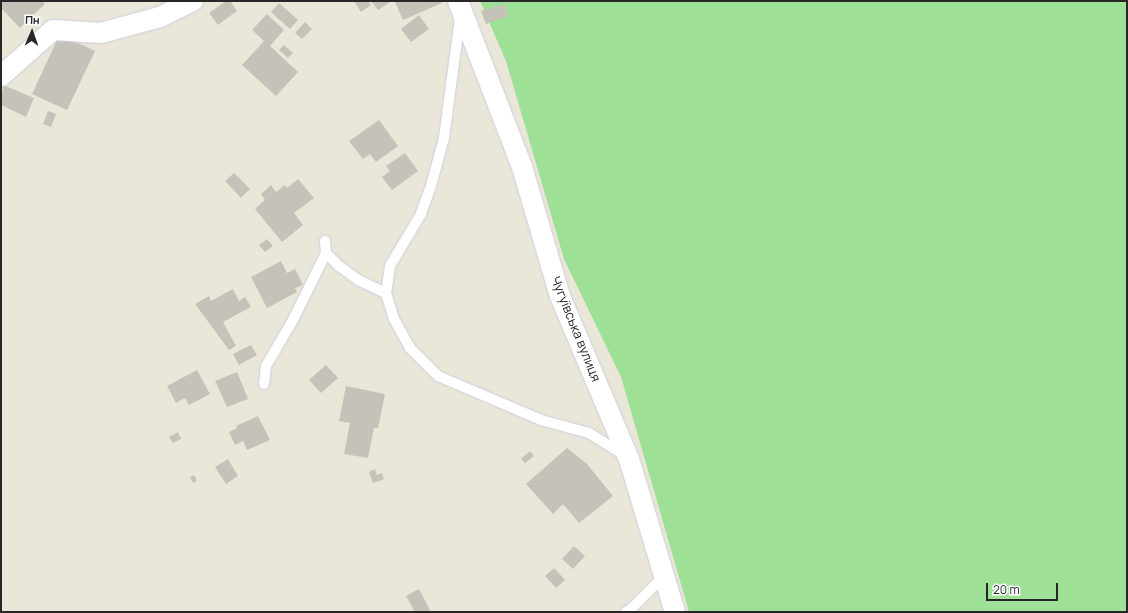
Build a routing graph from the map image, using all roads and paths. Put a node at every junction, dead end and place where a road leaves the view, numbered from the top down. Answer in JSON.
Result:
{"nodes":[{"id":1,"x":193,"y":1,"type":"edge"},
{"id":2,"x":459,"y":5,"type":"edge"},
{"id":3,"x":1,"y":76,"type":"edge"},
{"id":4,"x":325,"y":241,"type":"dead end"},
{"id":5,"x":326,"y":253,"type":"junction"},
{"id":6,"x":386,"y":294,"type":"junction"},
{"id":7,"x":264,"y":384,"type":"dead end"},
{"id":8,"x":629,"y":459,"type":"junction"},
{"id":9,"x":665,"y":575,"type":"junction"},
{"id":10,"x":626,"y":612,"type":"edge"},
{"id":11,"x":675,"y":612,"type":"edge"}],
"edges":[{"from":1,"to":3,"type":"street"},
{"from":2,"to":6,"type":"lane"},
{"from":2,"to":8,"type":"street","name":"Чугуївська вулиця"},
{"from":4,"to":5,"type":"lane"},
{"from":5,"to":6,"type":"lane"},
{"from":5,"to":7,"type":"lane"},
{"from":6,"to":8,"type":"lane"},
{"from":8,"to":9,"type":"street","name":"Чугуївська вулиця"},
{"from":9,"to":10,"type":"lane"},
{"from":9,"to":11,"type":"street","name":"Чугуївська вулиця"}]}
